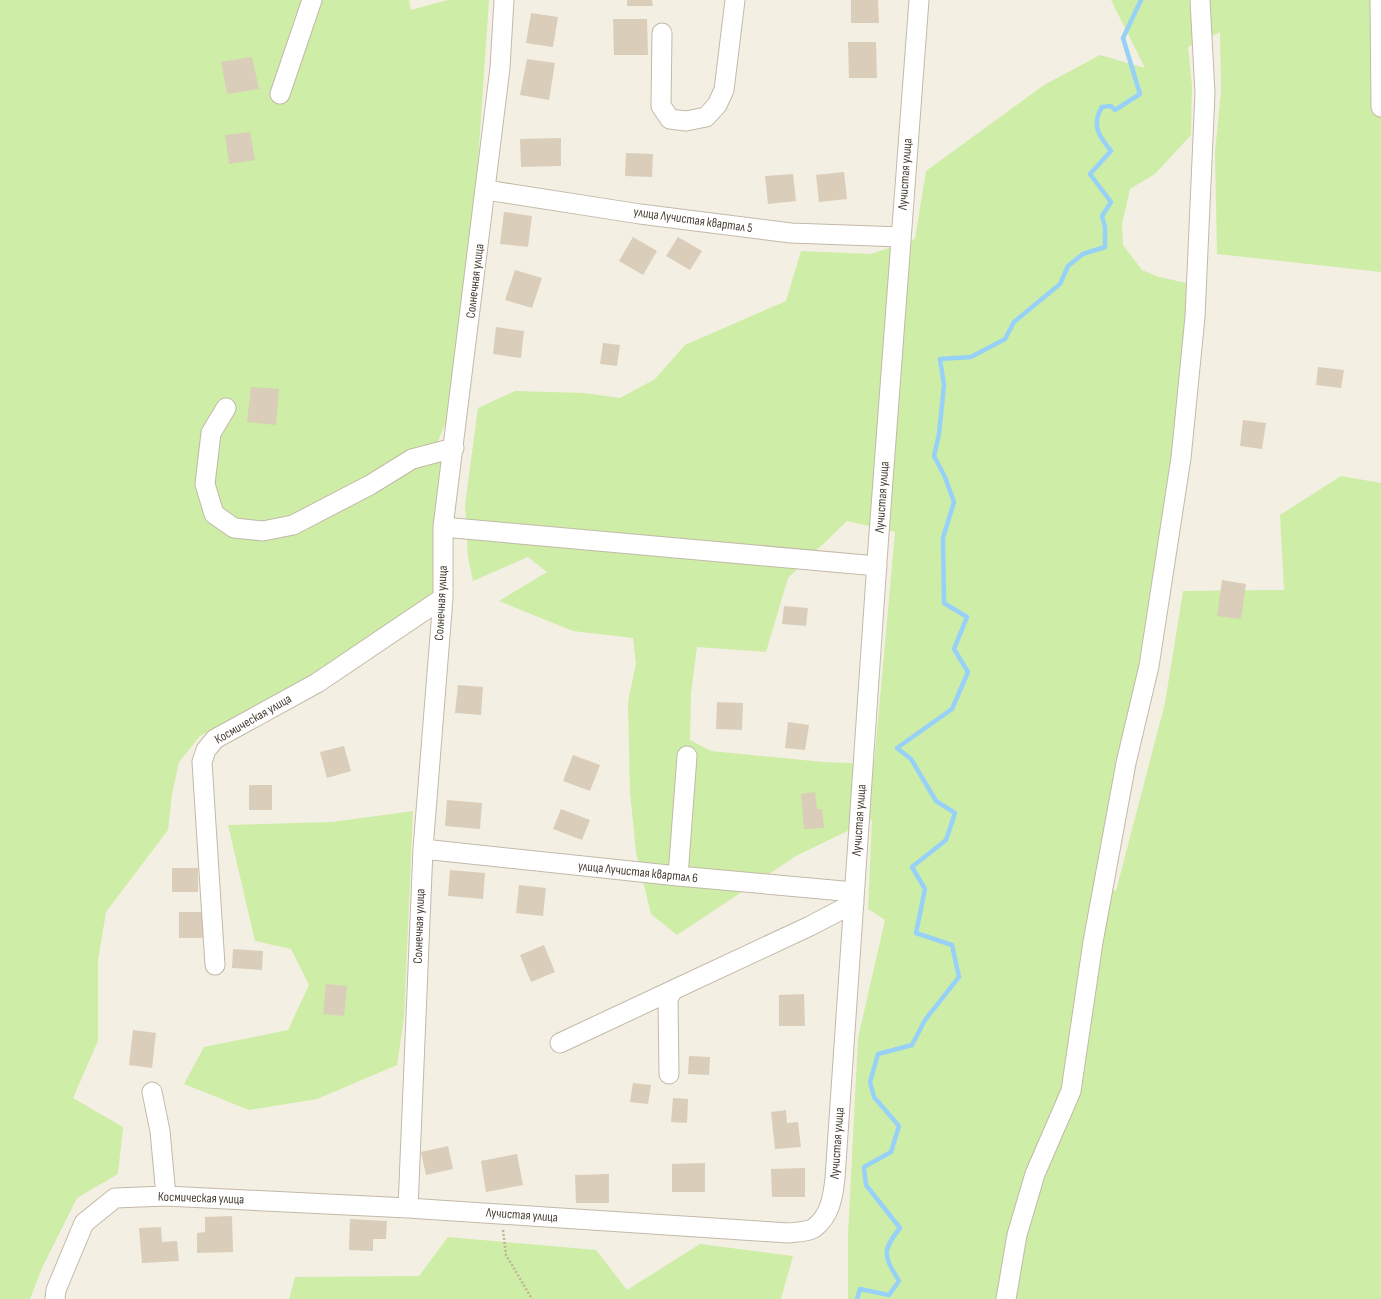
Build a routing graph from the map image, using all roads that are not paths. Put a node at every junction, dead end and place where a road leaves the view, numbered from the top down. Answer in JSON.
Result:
{"nodes":[{"id":1,"x":312,"y":0,"type":"edge"},
{"id":2,"x":504,"y":0,"type":"edge"},
{"id":3,"x":735,"y":0,"type":"edge"},
{"id":4,"x":919,"y":0,"type":"edge"},
{"id":5,"x":1200,"y":0,"type":"edge"},
{"id":6,"x":1380,"y":0,"type":"edge"},
{"id":7,"x":662,"y":33,"type":"dead end"},
{"id":8,"x":280,"y":94,"type":"dead end"},
{"id":9,"x":1381,"y":107,"type":"edge"},
{"id":10,"x":486,"y":190,"type":"junction"},
{"id":11,"x":901,"y":237,"type":"junction"},
{"id":12,"x":226,"y":408,"type":"dead end"},
{"id":13,"x":454,"y":448,"type":"junction"},
{"id":14,"x":443,"y":527,"type":"junction"},
{"id":15,"x":877,"y":566,"type":"junction"},
{"id":16,"x":443,"y":598,"type":"junction"},
{"id":17,"x":687,"y":756,"type":"dead end"},
{"id":18,"x":423,"y":849,"type":"junction"},
{"id":19,"x":678,"y":876,"type":"junction"},
{"id":20,"x":854,"y":897,"type":"junction"},
{"id":21,"x":214,"y":965,"type":"dead end"},
{"id":22,"x":673,"y":990,"type":"junction"},
{"id":23,"x":560,"y":1043,"type":"dead end"},
{"id":24,"x":669,"y":1074,"type":"dead end"},
{"id":25,"x":152,"y":1092,"type":"dead end"},
{"id":26,"x":166,"y":1196,"type":"junction"},
{"id":27,"x":408,"y":1208,"type":"junction"},
{"id":28,"x":55,"y":1299,"type":"edge"},
{"id":29,"x":1006,"y":1299,"type":"edge"}],
"edges":[{"from":1,"to":8,"type":"street"},
{"from":2,"to":10,"type":"street","name":"Солнечная улица"},
{"from":3,"to":7,"type":"street"},
{"from":4,"to":11,"type":"street","name":"Лучистая улица"},
{"from":5,"to":29,"type":"street"},
{"from":6,"to":9,"type":"street"},
{"from":10,"to":11,"type":"street","name":"улица Лучистая квартал 5"},
{"from":10,"to":13,"type":"street","name":"Солнечная улица"},
{"from":11,"to":15,"type":"street","name":"Лучистая улица"},
{"from":12,"to":13,"type":"street"},
{"from":13,"to":14,"type":"street","name":"Солнечная улица"},
{"from":14,"to":15,"type":"street"},
{"from":14,"to":16,"type":"street","name":"Солнечная улица"},
{"from":15,"to":20,"type":"street","name":"Лучистая улица"},
{"from":16,"to":18,"type":"street","name":"Солнечная улица"},
{"from":16,"to":21,"type":"street","name":"Космическая улица"},
{"from":17,"to":19,"type":"street"},
{"from":18,"to":19,"type":"street","name":"улица Лучистая квартал 6"},
{"from":18,"to":27,"type":"street","name":"Солнечная улица"},
{"from":19,"to":20,"type":"street","name":"улица Лучистая квартал 6"},
{"from":20,"to":22,"type":"street"},
{"from":20,"to":27,"type":"street","name":"Лучистая улица"},
{"from":22,"to":23,"type":"street"},
{"from":22,"to":24,"type":"street"},
{"from":25,"to":26,"type":"street"},
{"from":26,"to":27,"type":"street","name":"Космическая улица"},
{"from":26,"to":28,"type":"street","name":"Космическая улица"}]}
